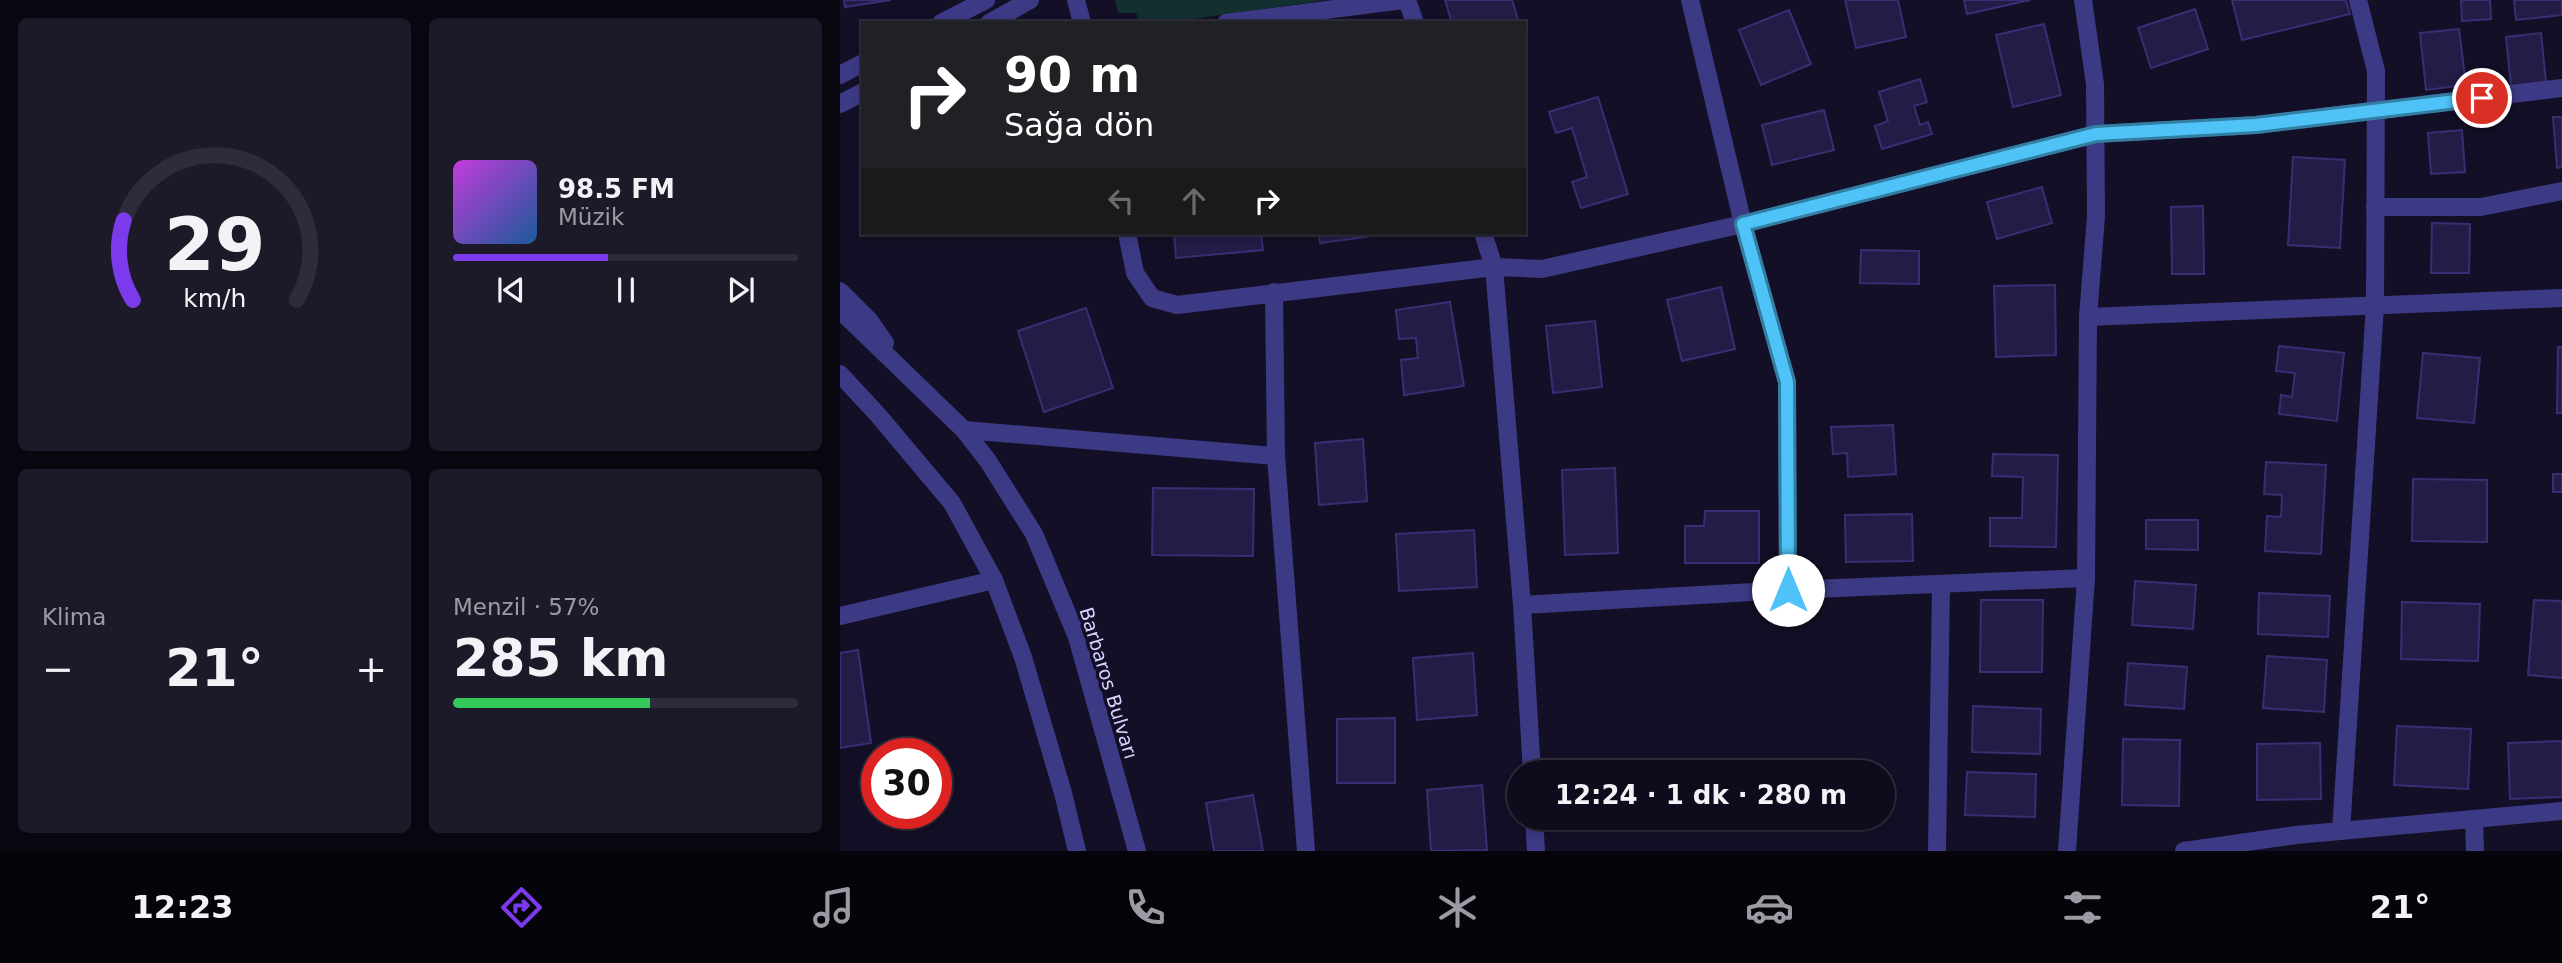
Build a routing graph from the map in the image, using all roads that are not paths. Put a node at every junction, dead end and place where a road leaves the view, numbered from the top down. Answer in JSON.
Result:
{"nodes":[{"id":1,"x":986,"y":0,"type":"edge"},
{"id":2,"x":1030,"y":0,"type":"edge"},
{"id":3,"x":1076,"y":0,"type":"edge"},
{"id":4,"x":1405,"y":0,"type":"edge"},
{"id":5,"x":1690,"y":0,"type":"edge"},
{"id":6,"x":2083,"y":0,"type":"edge"},
{"id":7,"x":2358,"y":0,"type":"edge"},
{"id":8,"x":945,"y":21,"type":"edge"},
{"id":9,"x":993,"y":21,"type":"edge"},
{"id":10,"x":1081,"y":21,"type":"edge"},
{"id":11,"x":1242,"y":21,"type":"edge"},
{"id":12,"x":1414,"y":21,"type":"edge"},
{"id":13,"x":861,"y":64,"type":"edge"},
{"id":14,"x":840,"y":75,"type":"edge"},
{"id":15,"x":2562,"y":88,"type":"edge"},
{"id":16,"x":861,"y":93,"type":"edge"},
{"id":17,"x":840,"y":104,"type":"edge"},
{"id":18,"x":2376,"y":111,"type":"junction"},
{"id":19,"x":2096,"y":134,"type":"junction"},
{"id":20,"x":2562,"y":191,"type":"edge"},
{"id":21,"x":2375,"y":207,"type":"junction"},
{"id":22,"x":1743,"y":224,"type":"junction"},
{"id":23,"x":1127,"y":235,"type":"edge"},
{"id":24,"x":1484,"y":235,"type":"edge"},
{"id":25,"x":1494,"y":267,"type":"junction"},
{"id":26,"x":840,"y":290,"type":"edge"},
{"id":27,"x":1274,"y":292,"type":"junction"},
{"id":28,"x":2562,"y":298,"type":"edge"},
{"id":29,"x":2375,"y":305,"type":"junction"},
{"id":30,"x":840,"y":310,"type":"edge"},
{"id":31,"x":2088,"y":317,"type":"junction"},
{"id":32,"x":840,"y":374,"type":"edge"},
{"id":33,"x":909,"y":377,"type":"junction"},
{"id":34,"x":964,"y":430,"type":"junction"},
{"id":35,"x":1276,"y":456,"type":"junction"},
{"id":36,"x":2086,"y":578,"type":"junction"},
{"id":37,"x":995,"y":580,"type":"junction"},
{"id":38,"x":1941,"y":584,"type":"junction"},
{"id":39,"x":1788,"y":590,"type":"junction"},
{"id":40,"x":1522,"y":605,"type":"junction"},
{"id":41,"x":840,"y":616,"type":"edge"},
{"id":42,"x":1531,"y":760,"type":"edge"},
{"id":43,"x":2562,"y":811,"type":"edge"},
{"id":44,"x":2474,"y":820,"type":"junction"},
{"id":45,"x":1535,"y":830,"type":"edge"},
{"id":46,"x":2341,"y":831,"type":"junction"},
{"id":47,"x":2297,"y":843,"type":"edge"},
{"id":48,"x":1077,"y":851,"type":"edge"},
{"id":49,"x":1137,"y":851,"type":"edge"},
{"id":50,"x":1306,"y":851,"type":"edge"},
{"id":51,"x":1536,"y":851,"type":"edge"},
{"id":52,"x":1937,"y":851,"type":"edge"},
{"id":53,"x":2067,"y":851,"type":"edge"},
{"id":54,"x":2184,"y":851,"type":"edge"},
{"id":55,"x":2475,"y":851,"type":"edge"}],
"edges":[{"from":1,"to":8,"type":"street"},
{"from":2,"to":9,"type":"street"},
{"from":3,"to":10,"type":"street"},
{"from":4,"to":11,"type":"street"},
{"from":4,"to":12,"type":"street"},
{"from":5,"to":22,"type":"street"},
{"from":6,"to":19,"type":"street"},
{"from":7,"to":18,"type":"street"},
{"from":13,"to":14,"type":"street"},
{"from":15,"to":18,"type":"street"},
{"from":16,"to":17,"type":"street"},
{"from":18,"to":19,"type":"street"},
{"from":18,"to":21,"type":"street"},
{"from":19,"to":22,"type":"street"},
{"from":19,"to":31,"type":"street"},
{"from":20,"to":21,"type":"street"},
{"from":21,"to":29,"type":"street"},
{"from":22,"to":25,"type":"street"},
{"from":22,"to":39,"type":"street"},
{"from":23,"to":27,"type":"street"},
{"from":24,"to":25,"type":"street"},
{"from":25,"to":27,"type":"street"},
{"from":25,"to":40,"type":"street"},
{"from":26,"to":33,"type":"street"},
{"from":27,"to":35,"type":"street"},
{"from":28,"to":29,"type":"street"},
{"from":29,"to":31,"type":"street"},
{"from":29,"to":46,"type":"street"},
{"from":30,"to":33,"type":"street","name":"Barbaros Bulvarı"},
{"from":31,"to":36,"type":"street"},
{"from":32,"to":37,"type":"street"},
{"from":33,"to":34,"type":"street","name":"Barbaros Bulvarı"},
{"from":34,"to":35,"type":"street"},
{"from":34,"to":49,"type":"street","name":"Barbaros Bulvarı"},
{"from":35,"to":50,"type":"street"},
{"from":36,"to":38,"type":"street"},
{"from":36,"to":53,"type":"street"},
{"from":37,"to":41,"type":"street"},
{"from":37,"to":48,"type":"street"},
{"from":38,"to":39,"type":"street"},
{"from":38,"to":52,"type":"street"},
{"from":39,"to":40,"type":"street"},
{"from":40,"to":42,"type":"street"},
{"from":43,"to":44,"type":"street"},
{"from":44,"to":46,"type":"street"},
{"from":44,"to":55,"type":"street"},
{"from":45,"to":51,"type":"street"},
{"from":46,"to":47,"type":"street"},
{"from":47,"to":54,"type":"street"}]}
